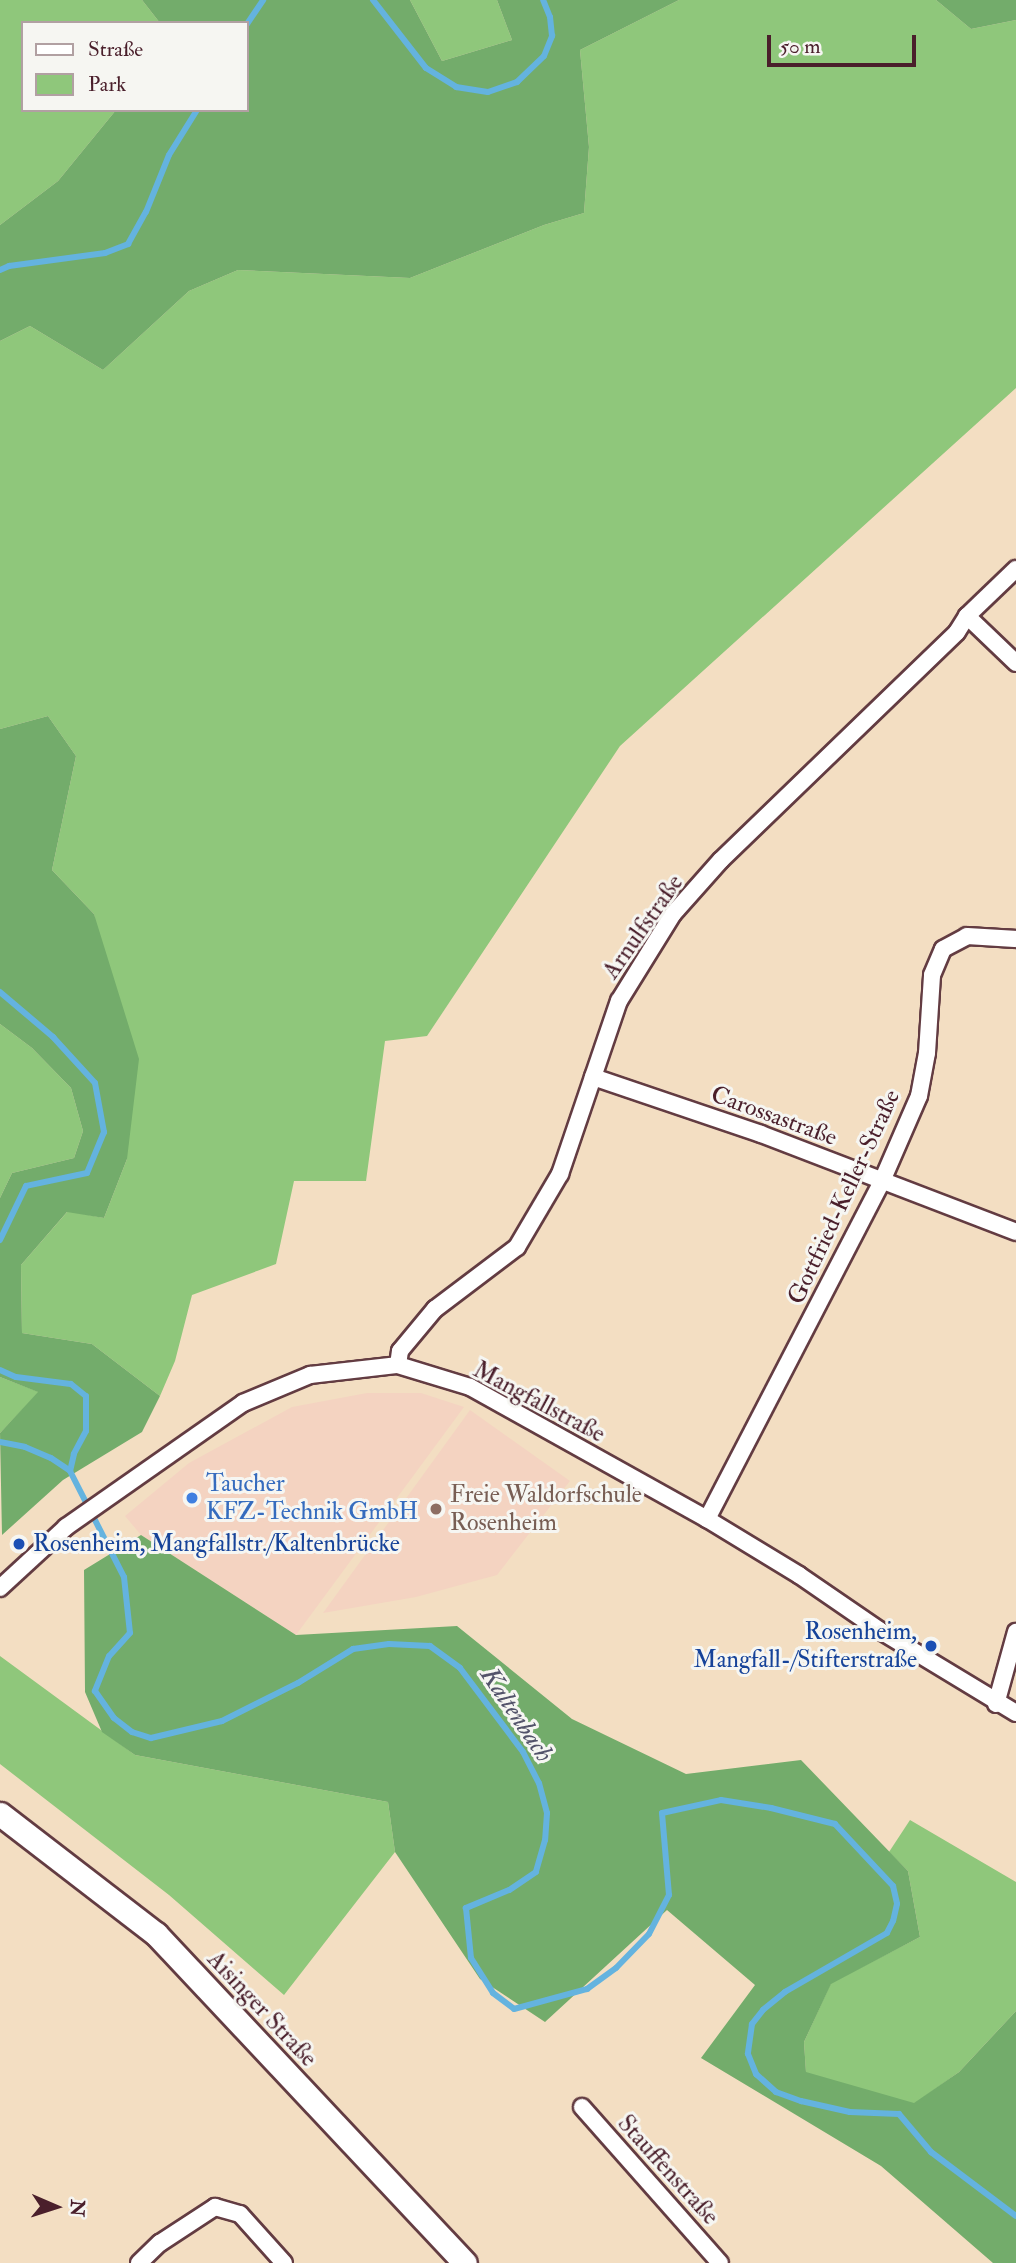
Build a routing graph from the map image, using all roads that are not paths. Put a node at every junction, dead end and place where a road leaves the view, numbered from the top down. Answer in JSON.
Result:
{"nodes":[{"id":1,"x":1016,"y":569,"type":"edge"},
{"id":2,"x":967,"y":616,"type":"junction"},
{"id":3,"x":1016,"y":663,"type":"edge"},
{"id":4,"x":1016,"y":939,"type":"edge"},
{"id":5,"x":593,"y":1077,"type":"junction"},
{"id":6,"x":882,"y":1181,"type":"junction"},
{"id":7,"x":1016,"y":1232,"type":"edge"},
{"id":8,"x":398,"y":1365,"type":"junction"},
{"id":9,"x":707,"y":1519,"type":"junction"},
{"id":10,"x":0,"y":1588,"type":"edge"},
{"id":11,"x":1016,"y":1632,"type":"edge"},
{"id":12,"x":996,"y":1703,"type":"junction"},
{"id":13,"x":1016,"y":1713,"type":"edge"},
{"id":14,"x":0,"y":1814,"type":"edge"},
{"id":15,"x":582,"y":2107,"type":"dead end"},
{"id":16,"x":139,"y":2263,"type":"edge"},
{"id":17,"x":284,"y":2263,"type":"edge"},
{"id":18,"x":465,"y":2263,"type":"edge"},
{"id":19,"x":720,"y":2263,"type":"edge"}],
"edges":[{"from":1,"to":2,"type":"street","name":"Arnulfstraße"},
{"from":2,"to":3,"type":"street"},
{"from":2,"to":5,"type":"street","name":"Arnulfstraße"},
{"from":4,"to":6,"type":"street","name":"Gottfried-Keller-Straße"},
{"from":5,"to":6,"type":"street","name":"Carossastraße"},
{"from":5,"to":8,"type":"street","name":"Arnulfstraße"},
{"from":6,"to":7,"type":"street","name":"Carossastraße"},
{"from":6,"to":9,"type":"street","name":"Gottfried-Keller-Straße"},
{"from":8,"to":9,"type":"street","name":"Mangfallstraße"},
{"from":8,"to":10,"type":"street","name":"Mangfallstraße"},
{"from":9,"to":12,"type":"street","name":"Mangfallstraße"},
{"from":11,"to":12,"type":"street"},
{"from":12,"to":13,"type":"street","name":"Mangfallstraße"},
{"from":14,"to":18,"type":"main road","name":"Aisinger Straße"},
{"from":15,"to":19,"type":"street","name":"Stauffenstraße"},
{"from":16,"to":17,"type":"street"}]}
